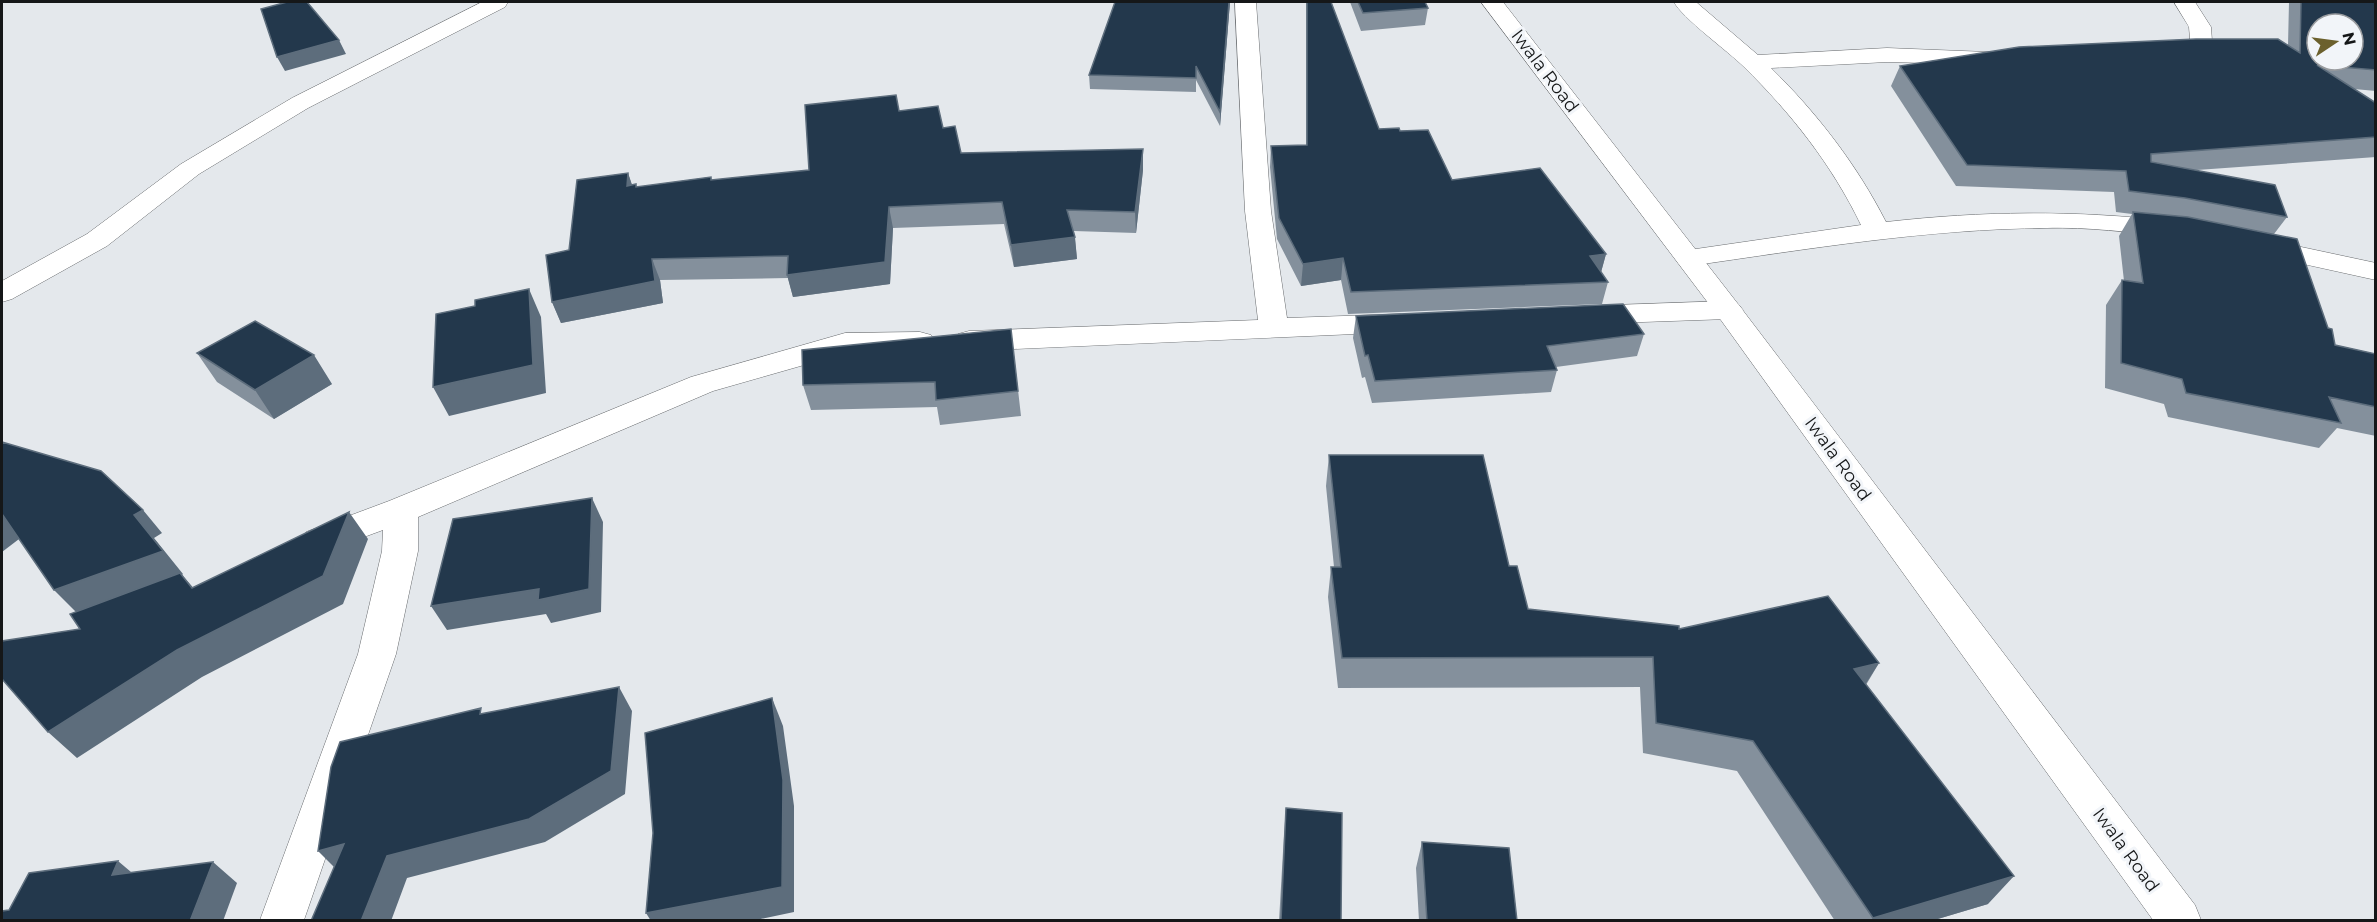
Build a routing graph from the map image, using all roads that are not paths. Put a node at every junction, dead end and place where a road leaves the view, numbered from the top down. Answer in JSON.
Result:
{"nodes":[{"id":1,"x":497,"y":2,"type":"edge"},
{"id":2,"x":1245,"y":2,"type":"edge"},
{"id":3,"x":1492,"y":2,"type":"edge"},
{"id":4,"x":1684,"y":2,"type":"edge"},
{"id":5,"x":2185,"y":2,"type":"edge"},
{"id":6,"x":2145,"y":52,"type":"edge"},
{"id":7,"x":2023,"y":57,"type":"edge"},
{"id":8,"x":1752,"y":62,"type":"junction"},
{"id":9,"x":1877,"y":231,"type":"junction"},
{"id":10,"x":2196,"y":234,"type":"edge"},
{"id":11,"x":2230,"y":240,"type":"edge"},
{"id":12,"x":1689,"y":258,"type":"junction"},
{"id":13,"x":2376,"y":272,"type":"edge"},
{"id":14,"x":2,"y":293,"type":"edge"},
{"id":15,"x":1728,"y":310,"type":"junction"},
{"id":16,"x":1561,"y":316,"type":"edge"},
{"id":17,"x":1429,"y":322,"type":"edge"},
{"id":18,"x":1274,"y":328,"type":"junction"},
{"id":19,"x":401,"y":510,"type":"junction"},
{"id":20,"x":290,"y":551,"type":"edge"},
{"id":21,"x":282,"y":921,"type":"edge"},
{"id":22,"x":2179,"y":921,"type":"edge"}],
"edges":[{"from":1,"to":14,"type":"street"},
{"from":2,"to":18,"type":"street"},
{"from":3,"to":12,"type":"street","name":"Iwala Road"},
{"from":4,"to":8,"type":"street"},
{"from":5,"to":6,"type":"street"},
{"from":7,"to":8,"type":"street"},
{"from":8,"to":9,"type":"street"},
{"from":9,"to":10,"type":"street"},
{"from":9,"to":12,"type":"street"},
{"from":11,"to":13,"type":"street"},
{"from":12,"to":15,"type":"street","name":"Iwala Road"},
{"from":15,"to":16,"type":"street"},
{"from":15,"to":22,"type":"street","name":"Iwala Road"},
{"from":17,"to":18,"type":"street"},
{"from":18,"to":19,"type":"street"},
{"from":19,"to":20,"type":"street"},
{"from":19,"to":21,"type":"street"}]}
